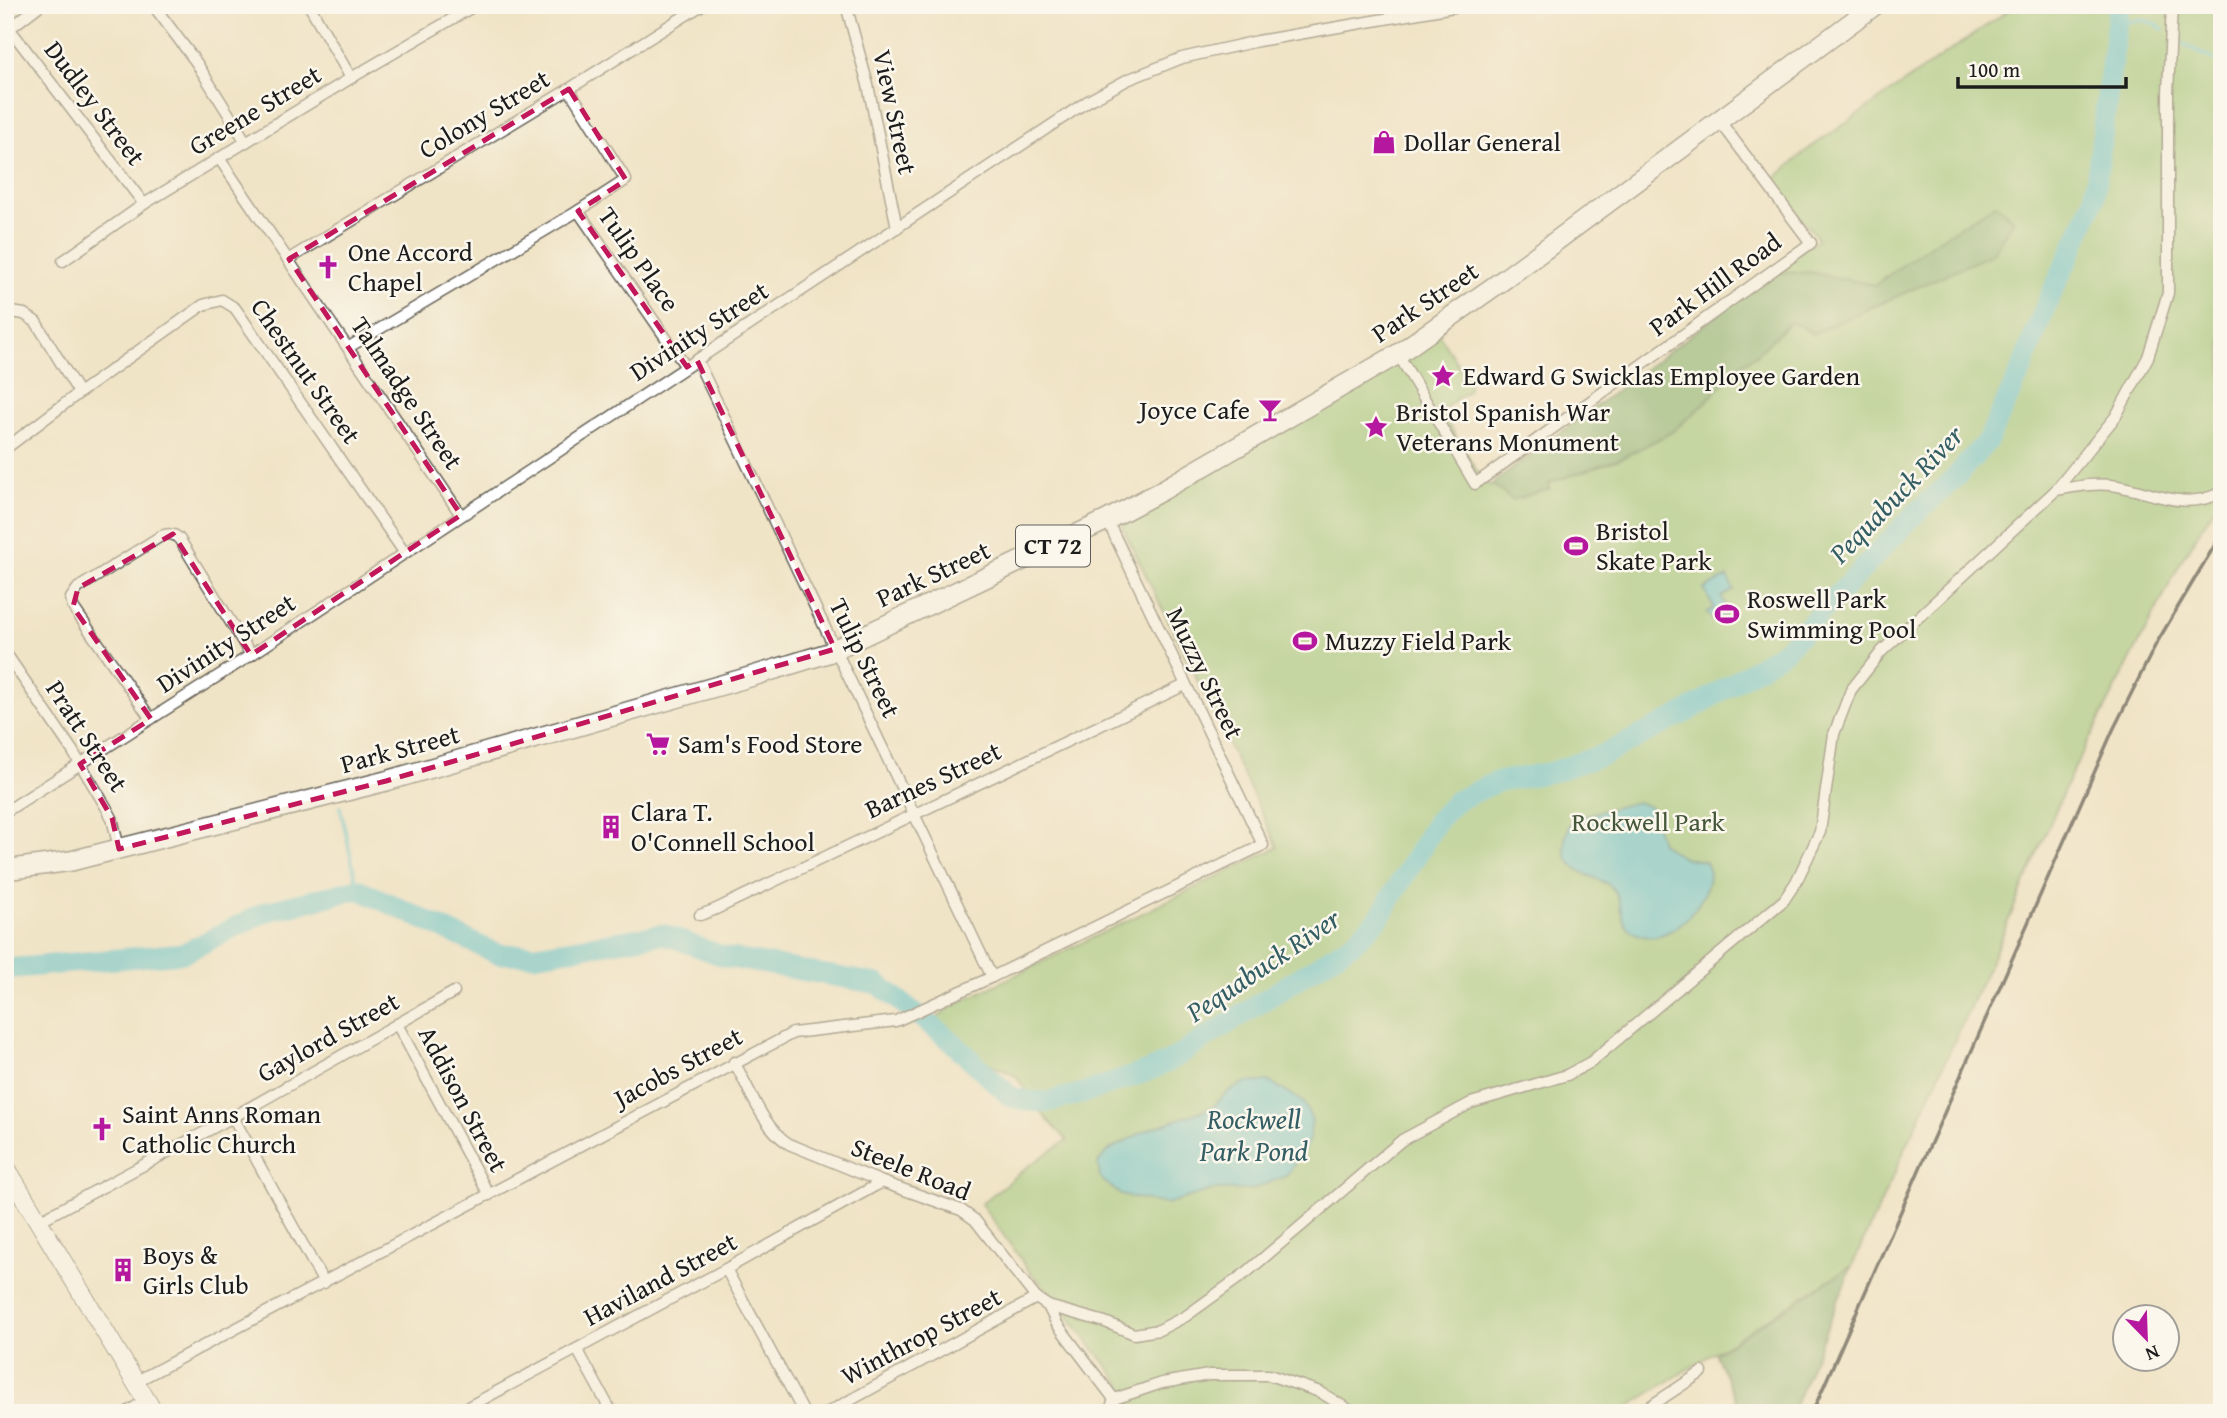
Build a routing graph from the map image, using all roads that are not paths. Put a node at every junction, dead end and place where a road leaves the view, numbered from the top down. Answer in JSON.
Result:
{"nodes":[{"id":1,"x":40,"y":5,"type":"edge"},
{"id":2,"x":153,"y":5,"type":"edge"},
{"id":3,"x":309,"y":5,"type":"edge"},
{"id":4,"x":476,"y":5,"type":"edge"},
{"id":5,"x":702,"y":5,"type":"edge"},
{"id":6,"x":846,"y":5,"type":"edge"},
{"id":7,"x":1465,"y":5,"type":"edge"},
{"id":8,"x":1875,"y":5,"type":"edge"},
{"id":9,"x":2172,"y":5,"type":"edge"},
{"id":10,"x":460,"y":9,"type":"edge"},
{"id":11,"x":1417,"y":9,"type":"edge"},
{"id":12,"x":7,"y":30,"type":"edge"},
{"id":13,"x":351,"y":78,"type":"junction"},
{"id":14,"x":569,"y":89,"type":"junction"},
{"id":15,"x":1719,"y":120,"type":"junction"},
{"id":16,"x":246,"y":142,"type":"junction"},
{"id":17,"x":219,"y":158,"type":"junction"},
{"id":18,"x":144,"y":204,"type":"junction"},
{"id":19,"x":578,"y":211,"type":"junction"},
{"id":20,"x":897,"y":228,"type":"junction"},
{"id":21,"x":289,"y":259,"type":"junction"},
{"id":22,"x":64,"y":261,"type":"dead end"},
{"id":23,"x":5,"y":311,"type":"edge"},
{"id":24,"x":349,"y":348,"type":"junction"},
{"id":25,"x":1398,"y":354,"type":"junction"},
{"id":26,"x":697,"y":360,"type":"junction"},
{"id":27,"x":687,"y":367,"type":"junction"},
{"id":28,"x":79,"y":393,"type":"junction"},
{"id":29,"x":5,"y":449,"type":"edge"},
{"id":30,"x":2056,"y":490,"type":"junction"},
{"id":31,"x":2222,"y":492,"type":"edge"},
{"id":32,"x":461,"y":515,"type":"junction"},
{"id":33,"x":1107,"y":520,"type":"junction"},
{"id":34,"x":404,"y":552,"type":"junction"},
{"id":35,"x":835,"y":649,"type":"junction"},
{"id":36,"x":5,"y":652,"type":"edge"},
{"id":37,"x":251,"y":655,"type":"junction"},
{"id":38,"x":1185,"y":685,"type":"junction"},
{"id":39,"x":151,"y":719,"type":"junction"},
{"id":40,"x":80,"y":764,"type":"junction"},
{"id":41,"x":5,"y":812,"type":"edge"},
{"id":42,"x":915,"y":814,"type":"junction"},
{"id":43,"x":1262,"y":845,"type":"joint"},
{"id":44,"x":119,"y":849,"type":"junction"},
{"id":45,"x":5,"y":870,"type":"edge"},
{"id":46,"x":700,"y":915,"type":"dead end"},
{"id":47,"x":992,"y":977,"type":"junction"},
{"id":48,"x":454,"y":992,"type":"dead end"},
{"id":49,"x":397,"y":1024,"type":"junction"},
{"id":50,"x":734,"y":1062,"type":"junction"},
{"id":51,"x":233,"y":1116,"type":"junction"},
{"id":52,"x":8,"y":1177,"type":"edge"},
{"id":53,"x":883,"y":1182,"type":"junction"},
{"id":54,"x":489,"y":1195,"type":"junction"},
{"id":55,"x":39,"y":1221,"type":"junction"},
{"id":56,"x":726,"y":1269,"type":"junction"},
{"id":57,"x":324,"y":1283,"type":"junction"},
{"id":58,"x":1036,"y":1298,"type":"junction"},
{"id":59,"x":1048,"y":1306,"type":"junction"},
{"id":60,"x":578,"y":1349,"type":"junction"},
{"id":61,"x":1702,"y":1372,"type":"dead end"},
{"id":62,"x":135,"y":1382,"type":"junction"},
{"id":63,"x":1114,"y":1399,"type":"junction"},
{"id":64,"x":150,"y":1406,"type":"edge"},
{"id":65,"x":126,"y":1413,"type":"edge"},
{"id":66,"x":457,"y":1413,"type":"edge"},
{"id":67,"x":612,"y":1413,"type":"edge"},
{"id":68,"x":804,"y":1413,"type":"edge"},
{"id":69,"x":827,"y":1413,"type":"edge"},
{"id":70,"x":1110,"y":1413,"type":"edge"},
{"id":71,"x":1354,"y":1413,"type":"edge"},
{"id":72,"x":1640,"y":1413,"type":"edge"}],
"edges":[{"from":1,"to":12,"type":"street"},
{"from":2,"to":16,"type":"street"},
{"from":3,"to":13,"type":"street"},
{"from":4,"to":10,"type":"street","name":"Greene Street"},
{"from":5,"to":14,"type":"street","name":"Colony Street"},
{"from":6,"to":20,"type":"street","name":"View Street"},
{"from":7,"to":11,"type":"street","name":"Divinity Street"},
{"from":8,"to":15,"type":"highway","name":"Park Street","number":"CT 72"},
{"from":9,"to":30,"type":"street"},
{"from":10,"to":13,"type":"street","name":"Greene Street"},
{"from":11,"to":20,"type":"street","name":"Divinity Street"},
{"from":12,"to":18,"type":"street","name":"Dudley Street"},
{"from":13,"to":16,"type":"street","name":"Greene Street"},
{"from":14,"to":19,"type":"street"},
{"from":14,"to":21,"type":"street","name":"Colony Street"},
{"from":15,"to":25,"type":"highway","name":"Park Street","number":"CT 72"},
{"from":15,"to":25,"type":"street","name":"Park Hill Road"},
{"from":16,"to":17,"type":"street","name":"Greene Street"},
{"from":17,"to":18,"type":"street","name":"Greene Street"},
{"from":17,"to":21,"type":"street","name":"Talmadge Street"},
{"from":18,"to":22,"type":"street","name":"Greene Street"},
{"from":19,"to":24,"type":"street"},
{"from":19,"to":27,"type":"street","name":"Tulip Place"},
{"from":20,"to":26,"type":"street","name":"Divinity Street"},
{"from":21,"to":24,"type":"street","name":"Talmadge Street"},
{"from":23,"to":28,"type":"street"},
{"from":24,"to":32,"type":"street","name":"Talmadge Street"},
{"from":25,"to":33,"type":"highway","name":"Park Street","number":"CT 72"},
{"from":26,"to":27,"type":"street","name":"Divinity Street"},
{"from":26,"to":35,"type":"street","name":"Tulip Street"},
{"from":27,"to":32,"type":"street","name":"Divinity Street"},
{"from":28,"to":29,"type":"street","name":"Chestnut Street"},
{"from":28,"to":34,"type":"street","name":"Chestnut Street"},
{"from":30,"to":31,"type":"street"},
{"from":30,"to":59,"type":"street"},
{"from":32,"to":34,"type":"street","name":"Divinity Street"},
{"from":33,"to":35,"type":"highway","name":"Park Street","number":"CT 72"},
{"from":33,"to":38,"type":"street","name":"Muzzy Street"},
{"from":34,"to":37,"type":"street","name":"Divinity Street"},
{"from":35,"to":42,"type":"street","name":"Tulip Street"},
{"from":35,"to":44,"type":"highway","name":"Park Street","number":"CT 72"},
{"from":36,"to":40,"type":"street","name":"Pratt Street"},
{"from":37,"to":39,"type":"street","name":"Divinity Street"},
{"from":37,"to":39,"type":"street"},
{"from":38,"to":42,"type":"street","name":"Barnes Street"},
{"from":38,"to":43,"type":"street","name":"Muzzy Street"},
{"from":39,"to":40,"type":"street","name":"Divinity Street"},
{"from":40,"to":41,"type":"street","name":"Divinity Street"},
{"from":40,"to":44,"type":"street","name":"Pratt Street"},
{"from":42,"to":46,"type":"street","name":"Barnes Street"},
{"from":42,"to":47,"type":"street","name":"Tulip Street"},
{"from":43,"to":47,"type":"street","name":"Jacobs Street"},
{"from":44,"to":45,"type":"highway","name":"Park Street","number":"CT 72"},
{"from":47,"to":50,"type":"street","name":"Jacobs Street"},
{"from":48,"to":49,"type":"street","name":"Gaylord Street"},
{"from":49,"to":51,"type":"street","name":"Gaylord Street"},
{"from":49,"to":54,"type":"street","name":"Addison Street"},
{"from":50,"to":53,"type":"street","name":"Steele Road"},
{"from":50,"to":54,"type":"street","name":"Jacobs Street"},
{"from":51,"to":55,"type":"street","name":"Gaylord Street"},
{"from":51,"to":57,"type":"street"},
{"from":52,"to":55,"type":"main road"},
{"from":53,"to":56,"type":"street","name":"Haviland Street"},
{"from":53,"to":58,"type":"street","name":"Steele Road"},
{"from":54,"to":57,"type":"street","name":"Jacobs Street"},
{"from":55,"to":62,"type":"main road"},
{"from":56,"to":60,"type":"street","name":"Haviland Street"},
{"from":56,"to":68,"type":"street"},
{"from":57,"to":62,"type":"street","name":"Jacobs Street"},
{"from":58,"to":59,"type":"street","name":"Steele Road"},
{"from":58,"to":69,"type":"street","name":"Winthrop Street"},
{"from":59,"to":63,"type":"street","name":"Steele Road"},
{"from":60,"to":66,"type":"street","name":"Haviland Street"},
{"from":60,"to":67,"type":"street"},
{"from":61,"to":72,"type":"street"},
{"from":62,"to":64,"type":"main road"},
{"from":63,"to":70,"type":"street"},
{"from":63,"to":71,"type":"street"},
{"from":64,"to":65,"type":"street"}]}
